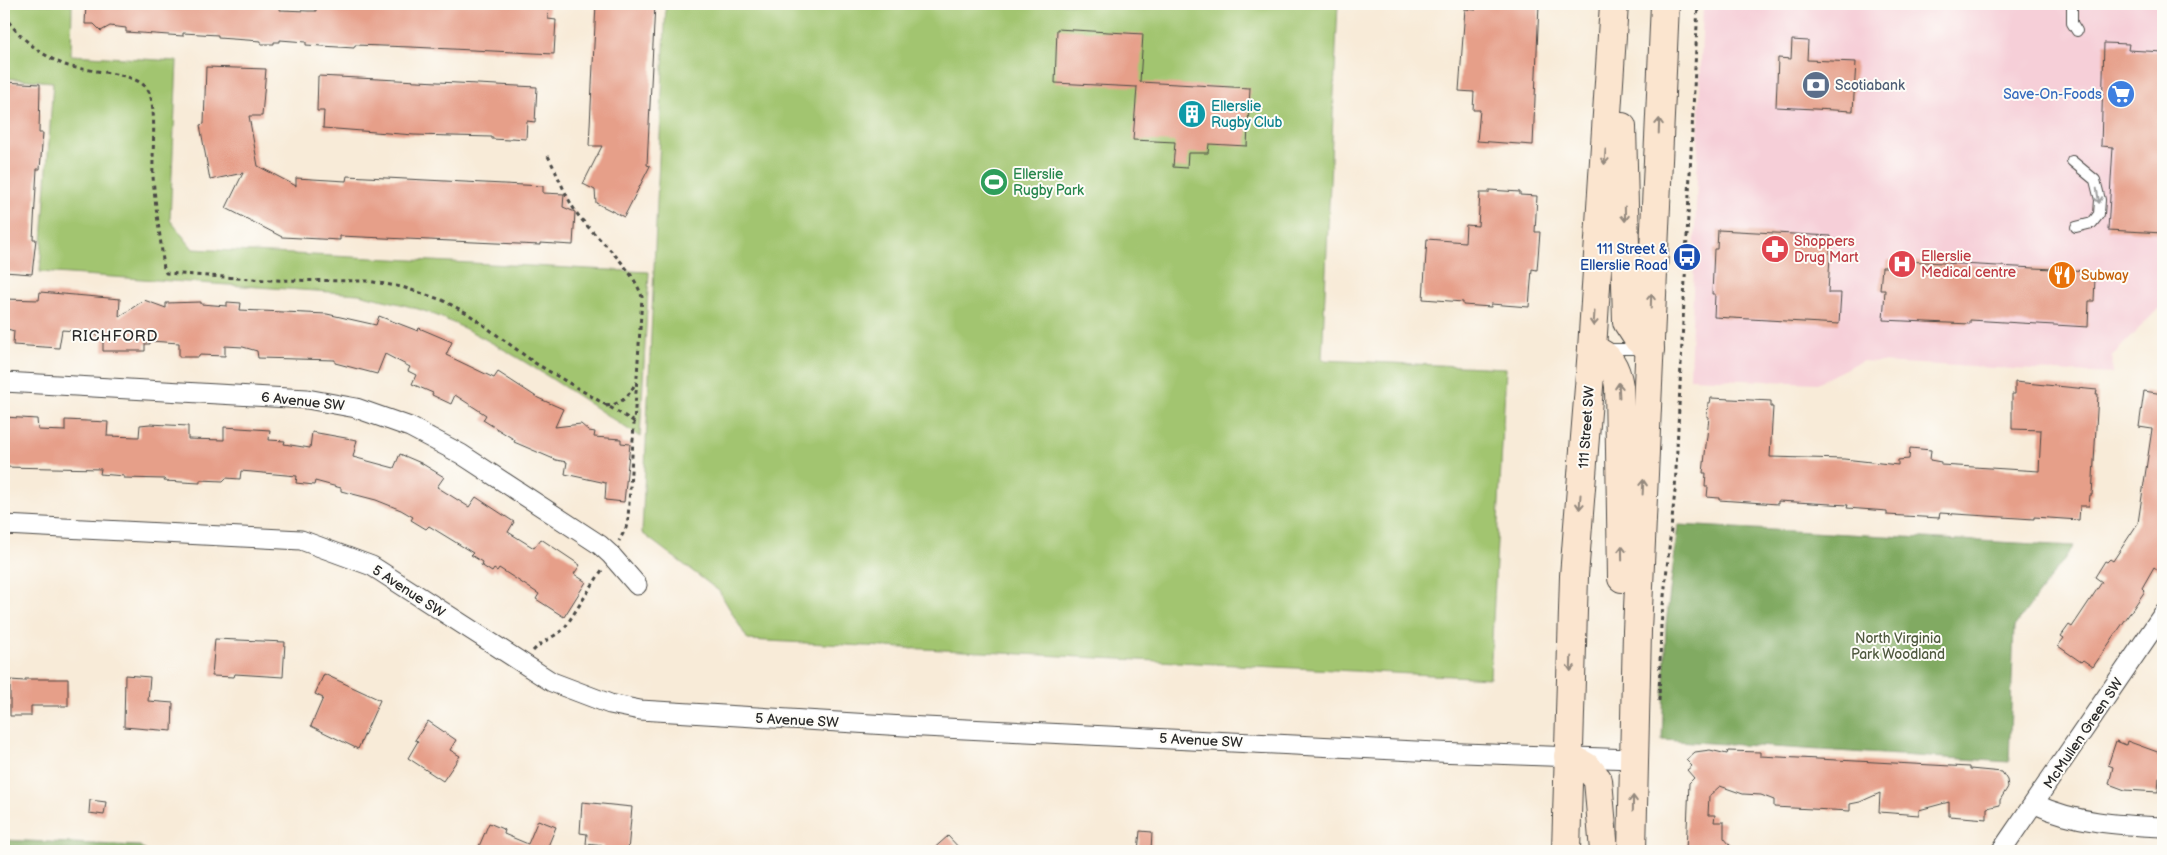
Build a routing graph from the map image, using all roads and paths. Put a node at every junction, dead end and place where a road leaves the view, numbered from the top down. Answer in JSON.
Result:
{"nodes":[{"id":1,"x":1614,"y":4,"type":"edge"},
{"id":2,"x":1665,"y":4,"type":"edge"},
{"id":3,"x":1674,"y":4,"type":"edge"},
{"id":4,"x":1698,"y":4,"type":"edge"},
{"id":5,"x":2072,"y":4,"type":"edge"},
{"id":6,"x":4,"y":15,"type":"edge"},
{"id":7,"x":2077,"y":31,"type":"dead end"},
{"id":8,"x":1612,"y":43,"type":"junction"},
{"id":9,"x":1662,"y":59,"type":"junction"},
{"id":10,"x":548,"y":156,"type":"dead end"},
{"id":11,"x":2072,"y":161,"type":"dead end"},
{"id":12,"x":2076,"y":227,"type":"dead end"},
{"id":13,"x":1592,"y":349,"type":"junction"},
{"id":14,"x":1650,"y":349,"type":"junction"},
{"id":15,"x":638,"y":379,"type":"junction"},
{"id":16,"x":4,"y":382,"type":"edge"},
{"id":17,"x":606,"y":406,"type":"junction"},
{"id":18,"x":635,"y":422,"type":"junction"},
{"id":19,"x":4,"y":524,"type":"edge"},
{"id":20,"x":611,"y":555,"type":"junction"},
{"id":21,"x":637,"y":586,"type":"dead end"},
{"id":22,"x":2163,"y":614,"type":"edge"},
{"id":23,"x":522,"y":664,"type":"junction"},
{"id":24,"x":1636,"y":670,"type":"junction"},
{"id":25,"x":1659,"y":703,"type":"dead end"},
{"id":26,"x":1568,"y":756,"type":"junction"},
{"id":27,"x":1633,"y":759,"type":"junction"},
{"id":28,"x":2035,"y":804,"type":"junction"},
{"id":29,"x":1567,"y":818,"type":"junction"},
{"id":30,"x":2163,"y":827,"type":"edge"},
{"id":31,"x":1566,"y":851,"type":"edge"},
{"id":32,"x":1572,"y":851,"type":"edge"},
{"id":33,"x":1604,"y":851,"type":"edge"},
{"id":34,"x":1632,"y":851,"type":"edge"},
{"id":35,"x":2001,"y":851,"type":"edge"}],
"edges":[{"from":1,"to":8,"type":"main road","name":"111 Street SW"},
{"from":2,"to":9,"type":"main road"},
{"from":3,"to":9,"type":"main road"},
{"from":4,"to":25,"type":"path"},
{"from":5,"to":7,"type":"lane"},
{"from":6,"to":17,"type":"path"},
{"from":8,"to":13,"type":"main road","name":"111 Street SW","one_way":true},
{"from":8,"to":14,"type":"main road","one_way":true},
{"from":14,"to":9,"type":"main road","one_way":true},
{"from":10,"to":15,"type":"path"},
{"from":11,"to":12,"type":"lane","one_way":true},
{"from":13,"to":14,"type":"lane"},
{"from":24,"to":13,"type":"main road","one_way":true},
{"from":13,"to":26,"type":"main road","name":"111 Street SW","one_way":true},
{"from":24,"to":14,"type":"main road","one_way":true},
{"from":15,"to":17,"type":"path"},
{"from":15,"to":18,"type":"path"},
{"from":16,"to":20,"type":"street","name":"6 Avenue SW"},
{"from":17,"to":18,"type":"path"},
{"from":18,"to":20,"type":"path"},
{"from":19,"to":23,"type":"street","name":"5 Avenue SW"},
{"from":20,"to":21,"type":"street","name":"6 Avenue SW"},
{"from":20,"to":23,"type":"path"},
{"from":22,"to":28,"type":"street","name":"McMullen Green SW"},
{"from":23,"to":26,"type":"street","name":"5 Avenue SW"},
{"from":24,"to":27,"type":"main road"},
{"from":26,"to":27,"type":"street","name":"5 Avenue SW"},
{"from":26,"to":29,"type":"main road","name":"111 Street SW"},
{"from":26,"to":33,"type":"main road"},
{"from":34,"to":27,"type":"main road","one_way":true},
{"from":28,"to":30,"type":"street"},
{"from":28,"to":35,"type":"street","name":"McMullen Green SW"},
{"from":29,"to":31,"type":"main road","name":"111 Street SW"},
{"from":29,"to":32,"type":"main road"}]}
